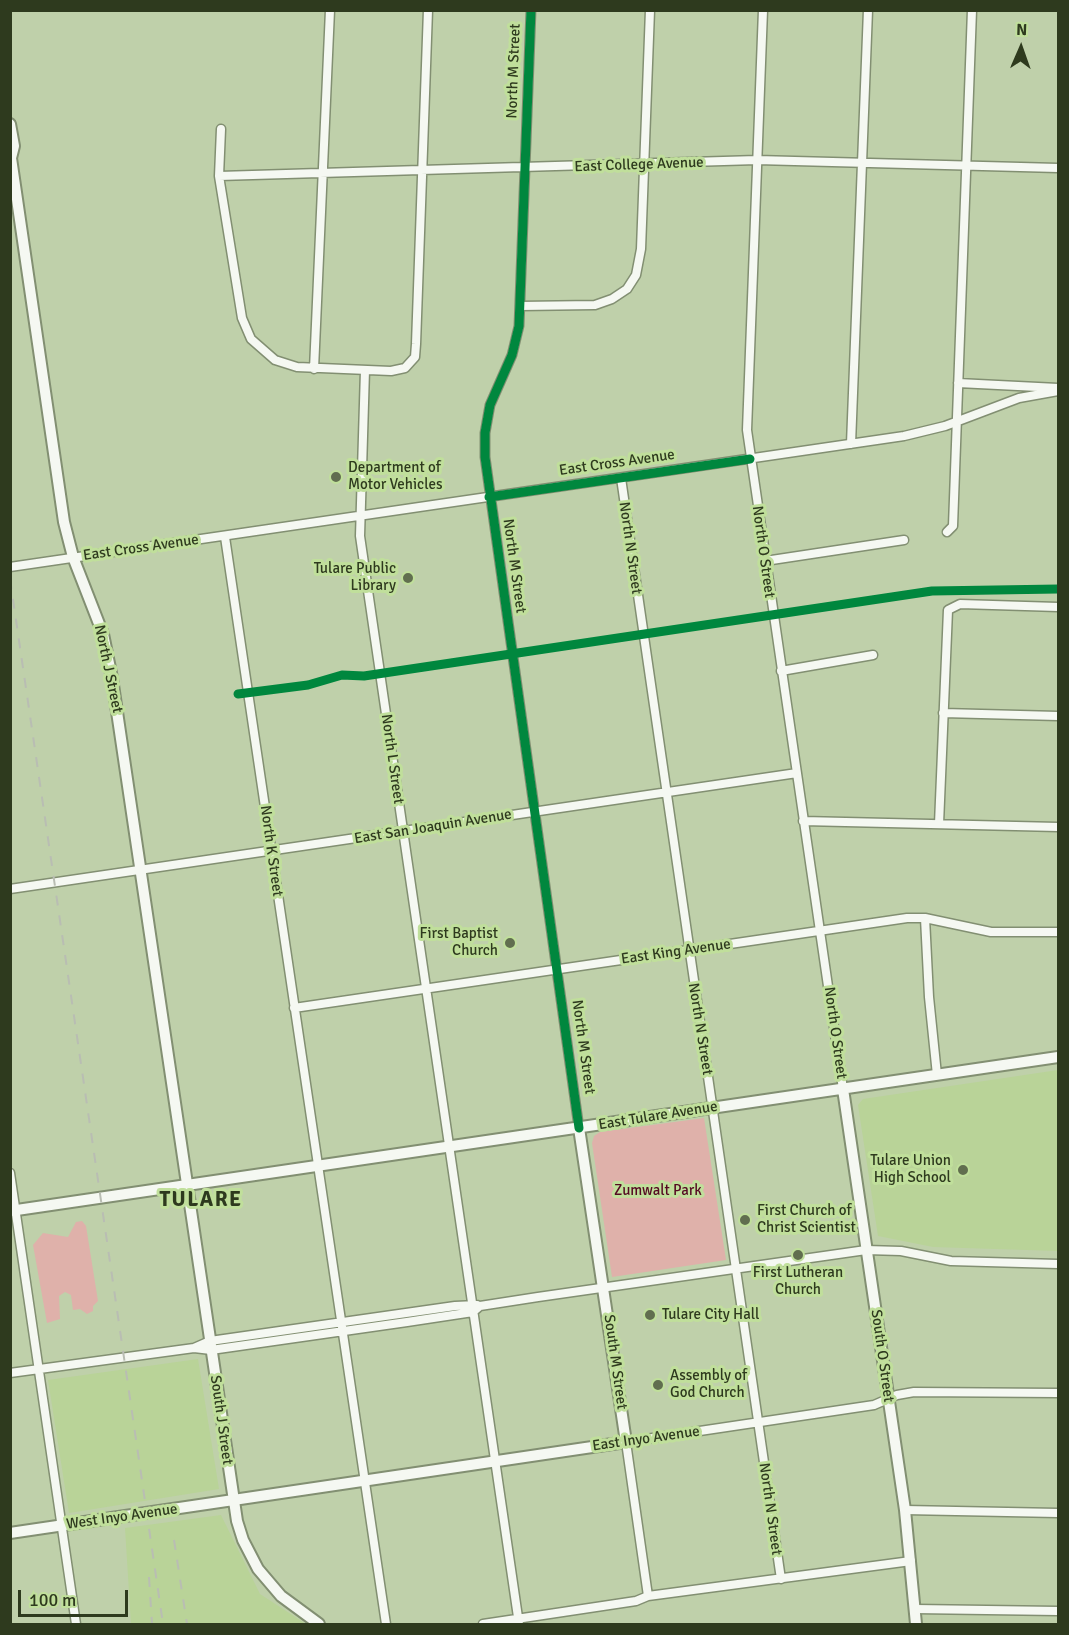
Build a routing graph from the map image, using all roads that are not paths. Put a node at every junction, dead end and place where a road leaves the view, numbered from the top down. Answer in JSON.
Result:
{"nodes":[{"id":1,"x":330,"y":10,"type":"edge"},
{"id":2,"x":428,"y":10,"type":"edge"},
{"id":3,"x":531,"y":10,"type":"edge"},
{"id":4,"x":650,"y":10,"type":"edge"},
{"id":5,"x":763,"y":10,"type":"edge"},
{"id":6,"x":868,"y":10,"type":"edge"},
{"id":7,"x":972,"y":10,"type":"edge"},
{"id":8,"x":10,"y":124,"type":"edge"},
{"id":9,"x":221,"y":129,"type":"dead end"},
{"id":10,"x":11,"y":158,"type":"edge"},
{"id":11,"x":757,"y":160,"type":"junction"},
{"id":12,"x":862,"y":163,"type":"junction"},
{"id":13,"x":644,"y":165,"type":"junction"},
{"id":14,"x":966,"y":166,"type":"junction"},
{"id":15,"x":525,"y":168,"type":"junction"},
{"id":16,"x":1059,"y":168,"type":"edge"},
{"id":17,"x":423,"y":170,"type":"junction"},
{"id":18,"x":322,"y":173,"type":"junction"},
{"id":19,"x":219,"y":176,"type":"junction"},
{"id":20,"x":520,"y":306,"type":"junction"},
{"id":21,"x":314,"y":369,"type":"junction"},
{"id":22,"x":365,"y":370,"type":"junction"},
{"id":23,"x":958,"y":383,"type":"junction"},
{"id":24,"x":1059,"y":389,"type":"edge"},
{"id":25,"x":956,"y":422,"type":"junction"},
{"id":26,"x":851,"y":444,"type":"junction"},
{"id":27,"x":750,"y":459,"type":"junction"},
{"id":28,"x":621,"y":478,"type":"junction"},
{"id":29,"x":489,"y":497,"type":"junction"},
{"id":30,"x":359,"y":517,"type":"junction"},
{"id":31,"x":947,"y":532,"type":"dead end"},
{"id":32,"x":225,"y":537,"type":"junction"},
{"id":33,"x":904,"y":540,"type":"dead end"},
{"id":34,"x":73,"y":557,"type":"junction"},
{"id":35,"x":765,"y":561,"type":"junction"},
{"id":36,"x":10,"y":567,"type":"edge"},
{"id":37,"x":1059,"y":607,"type":"edge"},
{"id":38,"x":873,"y":655,"type":"dead end"},
{"id":39,"x":781,"y":671,"type":"junction"},
{"id":40,"x":943,"y":713,"type":"junction"},
{"id":41,"x":1059,"y":716,"type":"edge"},
{"id":42,"x":797,"y":773,"type":"junction"},
{"id":43,"x":666,"y":793,"type":"junction"},
{"id":44,"x":534,"y":812,"type":"junction"},
{"id":45,"x":803,"y":821,"type":"junction"},
{"id":46,"x":939,"y":824,"type":"junction"},
{"id":47,"x":1059,"y":827,"type":"edge"},
{"id":48,"x":402,"y":831,"type":"junction"},
{"id":49,"x":272,"y":851,"type":"junction"},
{"id":50,"x":141,"y":870,"type":"junction"},
{"id":51,"x":10,"y":889,"type":"edge"},
{"id":52,"x":925,"y":918,"type":"junction"},
{"id":53,"x":820,"y":931,"type":"junction"},
{"id":54,"x":1059,"y":932,"type":"edge"},
{"id":55,"x":688,"y":950,"type":"junction"},
{"id":56,"x":557,"y":970,"type":"junction"},
{"id":57,"x":426,"y":989,"type":"junction"},
{"id":58,"x":294,"y":1008,"type":"junction"},
{"id":59,"x":1059,"y":1057,"type":"edge"},
{"id":60,"x":937,"y":1075,"type":"junction"},
{"id":61,"x":843,"y":1089,"type":"junction"},
{"id":62,"x":712,"y":1107,"type":"junction"},
{"id":63,"x":579,"y":1128,"type":"junction"},
{"id":64,"x":450,"y":1146,"type":"junction"},
{"id":65,"x":319,"y":1166,"type":"junction"},
{"id":66,"x":10,"y":1173,"type":"edge"},
{"id":67,"x":186,"y":1185,"type":"junction"},
{"id":68,"x":13,"y":1211,"type":"edge"},
{"id":69,"x":866,"y":1250,"type":"junction"},
{"id":70,"x":1059,"y":1264,"type":"edge"},
{"id":71,"x":735,"y":1268,"type":"junction"},
{"id":72,"x":603,"y":1287,"type":"junction"},
{"id":73,"x":475,"y":1307,"type":"junction"},
{"id":74,"x":342,"y":1326,"type":"junction"},
{"id":75,"x":210,"y":1346,"type":"junction"},
{"id":76,"x":39,"y":1369,"type":"junction"},
{"id":77,"x":10,"y":1373,"type":"edge"},
{"id":78,"x":1059,"y":1393,"type":"edge"},
{"id":79,"x":888,"y":1400,"type":"junction"},
{"id":80,"x":757,"y":1423,"type":"junction"},
{"id":81,"x":626,"y":1442,"type":"junction"},
{"id":82,"x":495,"y":1462,"type":"junction"},
{"id":83,"x":365,"y":1481,"type":"junction"},
{"id":84,"x":233,"y":1500,"type":"junction"},
{"id":85,"x":905,"y":1510,"type":"junction"},
{"id":86,"x":1059,"y":1513,"type":"edge"},
{"id":87,"x":62,"y":1526,"type":"junction"},
{"id":88,"x":10,"y":1533,"type":"edge"},
{"id":89,"x":911,"y":1561,"type":"junction"},
{"id":90,"x":781,"y":1579,"type":"junction"},
{"id":91,"x":648,"y":1596,"type":"junction"},
{"id":92,"x":915,"y":1609,"type":"junction"},
{"id":93,"x":1059,"y":1611,"type":"edge"},
{"id":94,"x":519,"y":1622,"type":"edge"},
{"id":95,"x":76,"y":1624,"type":"edge"},
{"id":96,"x":319,"y":1624,"type":"edge"},
{"id":97,"x":386,"y":1624,"type":"edge"},
{"id":98,"x":483,"y":1624,"type":"edge"},
{"id":99,"x":916,"y":1624,"type":"edge"}],
"edges":[{"from":1,"to":18,"type":"street"},
{"from":2,"to":17,"type":"street"},
{"from":3,"to":15,"type":"street","name":"North M Street"},
{"from":4,"to":13,"type":"street"},
{"from":5,"to":11,"type":"street","name":"North O Street"},
{"from":6,"to":12,"type":"street"},
{"from":7,"to":14,"type":"street"},
{"from":8,"to":10,"type":"main road","name":"North J Street"},
{"from":9,"to":19,"type":"street"},
{"from":10,"to":34,"type":"main road","name":"North J Street"},
{"from":11,"to":12,"type":"street","name":"East College Avenue"},
{"from":11,"to":13,"type":"street","name":"East College Avenue"},
{"from":11,"to":27,"type":"street","name":"North O Street"},
{"from":12,"to":14,"type":"street","name":"East College Avenue"},
{"from":12,"to":26,"type":"street"},
{"from":13,"to":15,"type":"street","name":"East College Avenue"},
{"from":13,"to":20,"type":"street"},
{"from":14,"to":16,"type":"street","name":"East College Avenue"},
{"from":14,"to":23,"type":"street"},
{"from":15,"to":17,"type":"street","name":"East College Avenue"},
{"from":15,"to":20,"type":"street","name":"North M Street"},
{"from":17,"to":18,"type":"street","name":"East College Avenue"},
{"from":17,"to":22,"type":"street"},
{"from":18,"to":19,"type":"street","name":"East College Avenue"},
{"from":18,"to":21,"type":"street"},
{"from":19,"to":21,"type":"street"},
{"from":20,"to":29,"type":"street","name":"North M Street"},
{"from":21,"to":22,"type":"street"},
{"from":22,"to":30,"type":"street","name":"North L Street"},
{"from":23,"to":24,"type":"street"},
{"from":23,"to":25,"type":"street"},
{"from":24,"to":25,"type":"street","name":"East Cross Avenue"},
{"from":25,"to":26,"type":"street","name":"East Cross Avenue"},
{"from":25,"to":31,"type":"street"},
{"from":26,"to":27,"type":"street","name":"East Cross Avenue"},
{"from":27,"to":28,"type":"street","name":"East Cross Avenue"},
{"from":27,"to":35,"type":"street","name":"North O Street"},
{"from":28,"to":29,"type":"street","name":"East Cross Avenue"},
{"from":28,"to":43,"type":"street","name":"North N Street"},
{"from":29,"to":30,"type":"street","name":"East Cross Avenue"},
{"from":29,"to":44,"type":"street","name":"North M Street"},
{"from":30,"to":32,"type":"street","name":"East Cross Avenue"},
{"from":30,"to":48,"type":"street","name":"North L Street"},
{"from":32,"to":34,"type":"street","name":"East Cross Avenue"},
{"from":32,"to":49,"type":"street","name":"North K Street"},
{"from":33,"to":35,"type":"street"},
{"from":34,"to":36,"type":"street","name":"East Cross Avenue"},
{"from":34,"to":50,"type":"main road","name":"North J Street"},
{"from":35,"to":39,"type":"street","name":"North O Street"},
{"from":37,"to":40,"type":"street"},
{"from":38,"to":39,"type":"street"},
{"from":39,"to":42,"type":"street","name":"North O Street"},
{"from":40,"to":41,"type":"street"},
{"from":40,"to":46,"type":"street"},
{"from":42,"to":43,"type":"street","name":"East San Joaquin Avenue"},
{"from":42,"to":45,"type":"street","name":"North O Street"},
{"from":43,"to":44,"type":"street","name":"East San Joaquin Avenue"},
{"from":43,"to":55,"type":"street","name":"North N Street"},
{"from":44,"to":48,"type":"street","name":"East San Joaquin Avenue"},
{"from":44,"to":56,"type":"street","name":"North M Street"},
{"from":45,"to":46,"type":"street"},
{"from":45,"to":53,"type":"street","name":"North O Street"},
{"from":46,"to":47,"type":"street"},
{"from":48,"to":49,"type":"street","name":"East San Joaquin Avenue"},
{"from":48,"to":57,"type":"street","name":"North L Street"},
{"from":49,"to":50,"type":"street","name":"East San Joaquin Avenue"},
{"from":49,"to":58,"type":"street","name":"North K Street"},
{"from":50,"to":51,"type":"street","name":"East San Joaquin Avenue"},
{"from":50,"to":67,"type":"main road","name":"North J Street"},
{"from":52,"to":53,"type":"street","name":"East King Avenue"},
{"from":52,"to":54,"type":"street","name":"East King Avenue"},
{"from":52,"to":60,"type":"street"},
{"from":53,"to":55,"type":"street","name":"East King Avenue"},
{"from":53,"to":61,"type":"street","name":"North O Street"},
{"from":55,"to":56,"type":"street","name":"East King Avenue"},
{"from":55,"to":62,"type":"street","name":"North N Street"},
{"from":56,"to":57,"type":"street","name":"East King Avenue"},
{"from":56,"to":63,"type":"street","name":"North M Street"},
{"from":57,"to":58,"type":"street","name":"East King Avenue"},
{"from":57,"to":64,"type":"street","name":"North L Street"},
{"from":58,"to":65,"type":"street","name":"North K Street"},
{"from":59,"to":60,"type":"main road","name":"East Tulare Avenue"},
{"from":60,"to":61,"type":"main road","name":"East Tulare Avenue"},
{"from":61,"to":62,"type":"main road","name":"East Tulare Avenue"},
{"from":61,"to":69,"type":"main road","name":"South O Street"},
{"from":62,"to":63,"type":"main road","name":"East Tulare Avenue"},
{"from":62,"to":71,"type":"street","name":"North N Street"},
{"from":63,"to":64,"type":"main road","name":"East Tulare Avenue"},
{"from":63,"to":72,"type":"main road","name":"South M Street"},
{"from":64,"to":65,"type":"main road","name":"East Tulare Avenue"},
{"from":64,"to":73,"type":"street","name":"North L Street"},
{"from":65,"to":67,"type":"main road","name":"East Tulare Avenue"},
{"from":65,"to":74,"type":"street","name":"North K Street"},
{"from":66,"to":68,"type":"street"},
{"from":67,"to":68,"type":"main road","name":"East Tulare Avenue"},
{"from":67,"to":75,"type":"main road","name":"South J Street"},
{"from":68,"to":76,"type":"street"},
{"from":69,"to":70,"type":"street"},
{"from":69,"to":71,"type":"street"},
{"from":69,"to":79,"type":"main road","name":"South O Street"},
{"from":71,"to":72,"type":"street"},
{"from":71,"to":80,"type":"street","name":"North N Street"},
{"from":72,"to":73,"type":"street"},
{"from":72,"to":81,"type":"main road","name":"South M Street"},
{"from":73,"to":74,"type":"street"},
{"from":73,"to":82,"type":"street","name":"North L Street"},
{"from":74,"to":75,"type":"street"},
{"from":74,"to":83,"type":"street","name":"North K Street"},
{"from":75,"to":76,"type":"street"},
{"from":75,"to":84,"type":"main road","name":"South J Street"},
{"from":76,"to":77,"type":"street"},
{"from":76,"to":87,"type":"street"},
{"from":78,"to":79,"type":"street","name":"East Inyo Avenue"},
{"from":79,"to":80,"type":"street","name":"East Inyo Avenue"},
{"from":79,"to":85,"type":"main road","name":"South O Street"},
{"from":80,"to":81,"type":"street","name":"East Inyo Avenue"},
{"from":80,"to":90,"type":"street","name":"North N Street"},
{"from":81,"to":82,"type":"main road","name":"East Inyo Avenue"},
{"from":81,"to":91,"type":"street","name":"South M Street"},
{"from":82,"to":83,"type":"main road","name":"East Inyo Avenue"},
{"from":82,"to":94,"type":"street","name":"North L Street"},
{"from":83,"to":84,"type":"main road","name":"East Inyo Avenue"},
{"from":83,"to":97,"type":"street","name":"North K Street"},
{"from":84,"to":87,"type":"main road","name":"West Inyo Avenue"},
{"from":84,"to":96,"type":"main road","name":"South J Street"},
{"from":85,"to":86,"type":"street"},
{"from":85,"to":89,"type":"main road","name":"South O Street"},
{"from":87,"to":88,"type":"main road","name":"West Inyo Avenue"},
{"from":87,"to":95,"type":"street"},
{"from":89,"to":90,"type":"street"},
{"from":89,"to":92,"type":"main road","name":"South O Street"},
{"from":90,"to":91,"type":"street"},
{"from":91,"to":94,"type":"street"},
{"from":92,"to":93,"type":"street"},
{"from":92,"to":99,"type":"main road","name":"South O Street"},
{"from":94,"to":98,"type":"street"}]}
